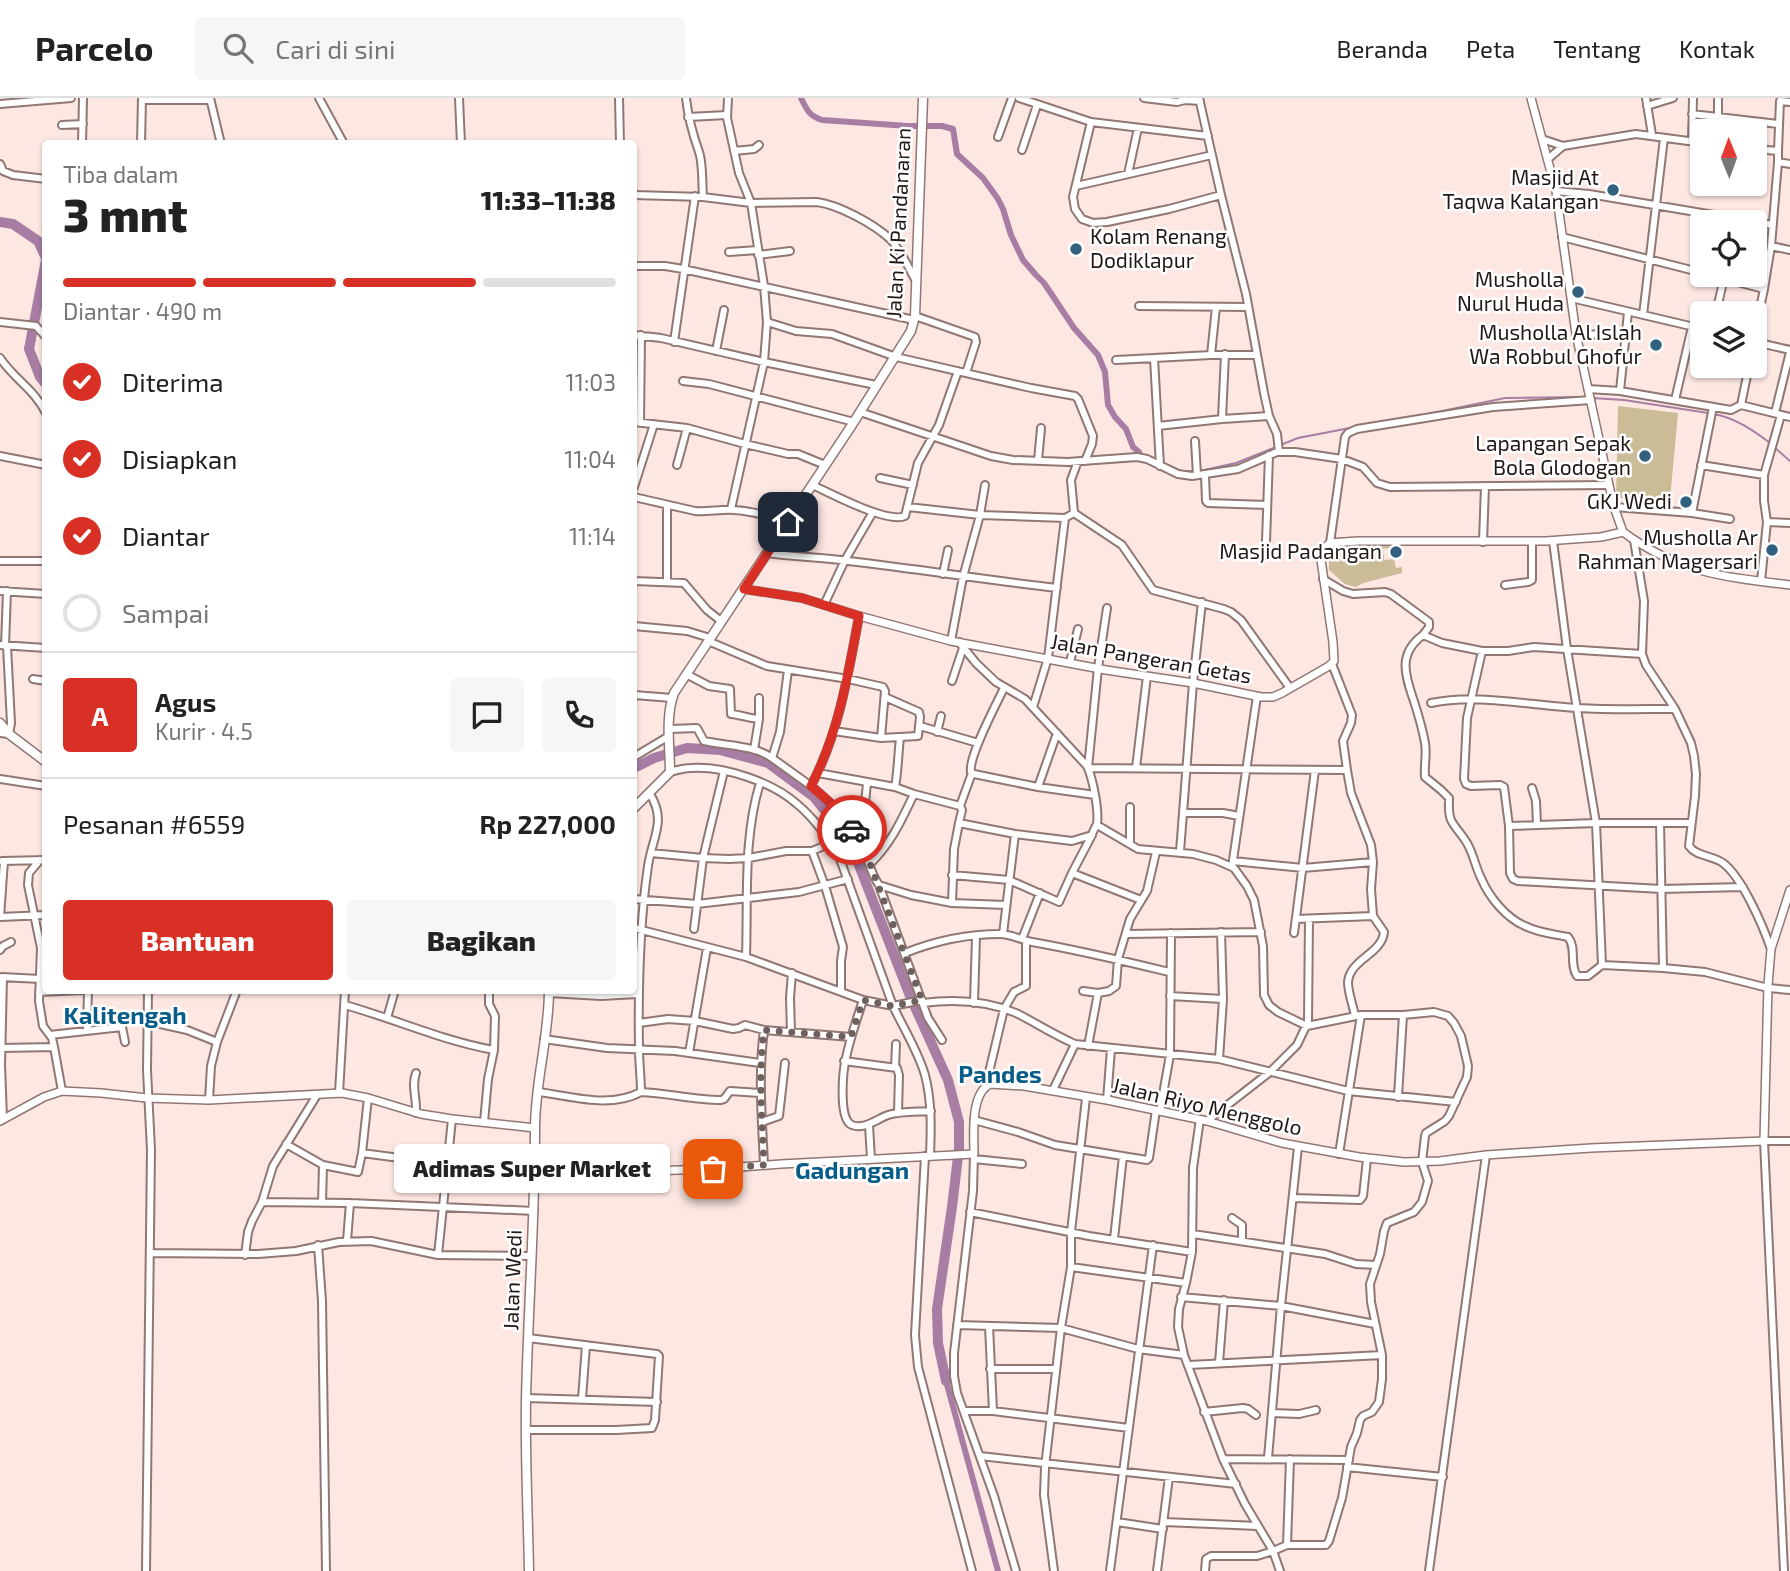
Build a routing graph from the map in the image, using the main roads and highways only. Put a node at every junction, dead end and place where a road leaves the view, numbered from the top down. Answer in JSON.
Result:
{"nodes":[{"id":1,"x":923,"y":98,"type":"edge"},
{"id":2,"x":0,"y":723,"type":"edge"},
{"id":3,"x":5,"y":733,"type":"edge"},
{"id":4,"x":42,"y":759,"type":"edge"},
{"id":5,"x":637,"y":805,"type":"edge"},
{"id":6,"x":549,"y":994,"type":"edge"},
{"id":7,"x":529,"y":1571,"type":"edge"}],
"edges":[{"from":1,"to":5,"type":"main road","name":"Jalan Ki Pandanaran"},
{"from":2,"to":3,"type":"main road"},
{"from":3,"to":4,"type":"main road"},
{"from":6,"to":7,"type":"main road","name":"Jalan Wedi"}]}
